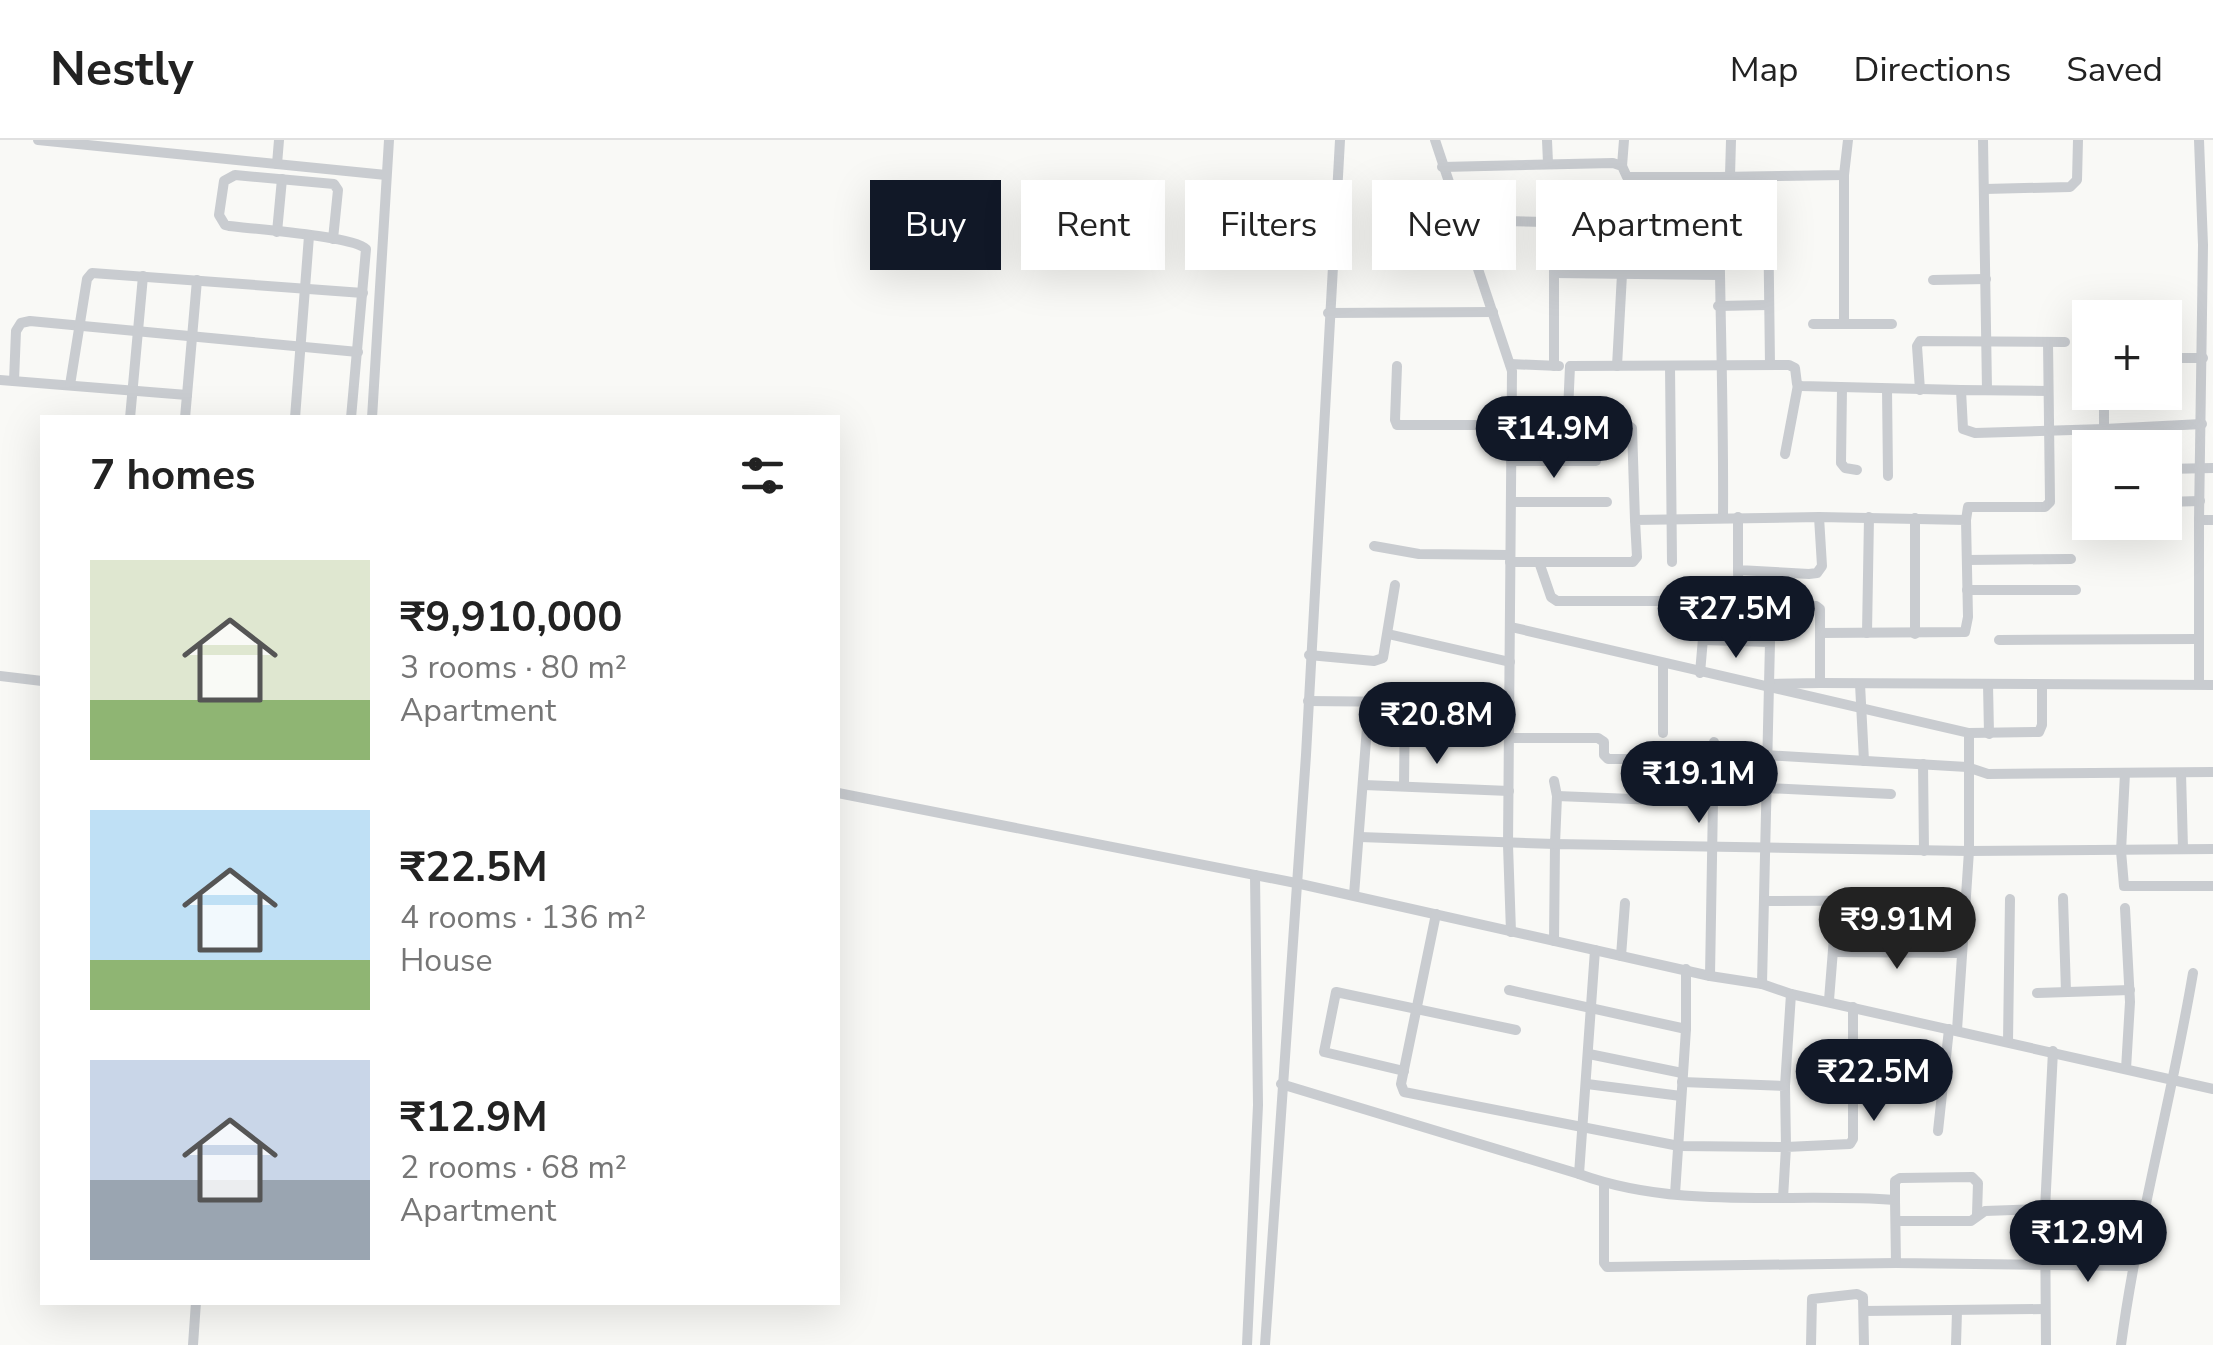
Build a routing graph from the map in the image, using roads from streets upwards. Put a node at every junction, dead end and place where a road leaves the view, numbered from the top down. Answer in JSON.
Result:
{"nodes":[{"id":1,"x":38,"y":140,"type":"edge"},
{"id":2,"x":279,"y":140,"type":"edge"},
{"id":3,"x":388,"y":140,"type":"edge"},
{"id":4,"x":1340,"y":140,"type":"edge"},
{"id":5,"x":1434,"y":140,"type":"edge"},
{"id":6,"x":1547,"y":140,"type":"edge"},
{"id":7,"x":1624,"y":140,"type":"edge"},
{"id":8,"x":1731,"y":140,"type":"edge"},
{"id":9,"x":1848,"y":140,"type":"edge"},
{"id":10,"x":1983,"y":140,"type":"edge"},
{"id":11,"x":2078,"y":140,"type":"edge"},
{"id":12,"x":2199,"y":140,"type":"edge"},
{"id":13,"x":1548,"y":163,"type":"junction"},
{"id":14,"x":277,"y":164,"type":"junction"},
{"id":15,"x":1622,"y":166,"type":"junction"},
{"id":16,"x":1442,"y":167,"type":"junction"},
{"id":17,"x":1844,"y":174,"type":"junction"},
{"id":18,"x":386,"y":175,"type":"junction"},
{"id":19,"x":1725,"y":177,"type":"junction"},
{"id":20,"x":282,"y":179,"type":"junction"},
{"id":21,"x":1447,"y":180,"type":"edge"},
{"id":22,"x":1725,"y":180,"type":"edge"},
{"id":23,"x":1985,"y":189,"type":"junction"},
{"id":24,"x":2208,"y":208,"type":"edge"},
{"id":25,"x":276,"y":232,"type":"junction"},
{"id":26,"x":309,"y":236,"type":"junction"},
{"id":27,"x":334,"y":239,"type":"junction"},
{"id":28,"x":1478,"y":270,"type":"edge"},
{"id":29,"x":1554,"y":270,"type":"edge"},
{"id":30,"x":1718,"y":270,"type":"edge"},
{"id":31,"x":1768,"y":270,"type":"edge"},
{"id":32,"x":1554,"y":273,"type":"junction"},
{"id":33,"x":1622,"y":274,"type":"junction"},
{"id":34,"x":143,"y":276,"type":"junction"},
{"id":35,"x":1718,"y":276,"type":"junction"},
{"id":36,"x":1986,"y":278,"type":"junction"},
{"id":37,"x":197,"y":280,"type":"junction"},
{"id":38,"x":1933,"y":280,"type":"dead end"},
{"id":39,"x":305,"y":288,"type":"junction"},
{"id":40,"x":363,"y":292,"type":"junction"},
{"id":41,"x":1768,"y":305,"type":"junction"},
{"id":42,"x":1718,"y":306,"type":"junction"},
{"id":43,"x":1328,"y":312,"type":"junction"},
{"id":44,"x":1493,"y":312,"type":"junction"},
{"id":45,"x":1813,"y":324,"type":"dead end"},
{"id":46,"x":1844,"y":324,"type":"junction"},
{"id":47,"x":1892,"y":324,"type":"dead end"},
{"id":48,"x":79,"y":326,"type":"junction"},
{"id":49,"x":138,"y":331,"type":"junction"},
{"id":50,"x":192,"y":336,"type":"junction"},
{"id":51,"x":2048,"y":342,"type":"junction"},
{"id":52,"x":2065,"y":342,"type":"dead end"},
{"id":53,"x":1986,"y":343,"type":"junction"},
{"id":54,"x":302,"y":346,"type":"junction"},
{"id":55,"x":358,"y":352,"type":"junction"},
{"id":56,"x":2182,"y":358,"type":"edge"},
{"id":57,"x":2203,"y":358,"type":"junction"},
{"id":58,"x":1510,"y":364,"type":"junction"},
{"id":59,"x":1770,"y":365,"type":"junction"},
{"id":60,"x":1397,"y":366,"type":"dead end"},
{"id":61,"x":1554,"y":366,"type":"junction"},
{"id":62,"x":1570,"y":366,"type":"junction"},
{"id":63,"x":1617,"y":366,"type":"junction"},
{"id":64,"x":1670,"y":366,"type":"junction"},
{"id":65,"x":1722,"y":366,"type":"junction"},
{"id":66,"x":0,"y":380,"type":"edge"},
{"id":67,"x":14,"y":381,"type":"junction"},
{"id":68,"x":1798,"y":385,"type":"junction"},
{"id":69,"x":70,"y":386,"type":"junction"},
{"id":70,"x":1842,"y":388,"type":"junction"},
{"id":71,"x":1887,"y":389,"type":"junction"},
{"id":72,"x":132,"y":390,"type":"junction"},
{"id":73,"x":1920,"y":390,"type":"junction"},
{"id":74,"x":1961,"y":390,"type":"junction"},
{"id":75,"x":1987,"y":390,"type":"junction"},
{"id":76,"x":2048,"y":392,"type":"junction"},
{"id":77,"x":187,"y":395,"type":"junction"},
{"id":78,"x":2104,"y":410,"type":"edge"},
{"id":79,"x":130,"y":415,"type":"edge"},
{"id":80,"x":185,"y":415,"type":"edge"},
{"id":81,"x":295,"y":415,"type":"edge"},
{"id":82,"x":352,"y":415,"type":"edge"},
{"id":83,"x":372,"y":415,"type":"edge"},
{"id":84,"x":2202,"y":424,"type":"junction"},
{"id":85,"x":1512,"y":425,"type":"junction"},
{"id":86,"x":2104,"y":428,"type":"junction"},
{"id":87,"x":2048,"y":431,"type":"junction"},
{"id":88,"x":1785,"y":454,"type":"dead end"},
{"id":89,"x":1596,"y":460,"type":"dead end"},
{"id":90,"x":1512,"y":461,"type":"junction"},
{"id":91,"x":2207,"y":468,"type":"edge"},
{"id":92,"x":2182,"y":469,"type":"edge"},
{"id":93,"x":1857,"y":470,"type":"dead end"},
{"id":94,"x":1888,"y":476,"type":"dead end"},
{"id":95,"x":2200,"y":501,"type":"junction"},
{"id":96,"x":1511,"y":502,"type":"junction"},
{"id":97,"x":1607,"y":502,"type":"dead end"},
{"id":98,"x":2182,"y":502,"type":"edge"},
{"id":99,"x":1672,"y":517,"type":"junction"},
{"id":100,"x":1723,"y":517,"type":"junction"},
{"id":101,"x":1738,"y":517,"type":"junction"},
{"id":102,"x":1820,"y":517,"type":"junction"},
{"id":103,"x":1869,"y":517,"type":"junction"},
{"id":104,"x":1916,"y":518,"type":"junction"},
{"id":105,"x":1634,"y":520,"type":"junction"},
{"id":106,"x":1966,"y":520,"type":"junction"},
{"id":107,"x":2199,"y":520,"type":"junction"},
{"id":108,"x":2213,"y":520,"type":"edge"},
{"id":109,"x":1374,"y":546,"type":"dead end"},
{"id":110,"x":1509,"y":558,"type":"junction"},
{"id":111,"x":2071,"y":559,"type":"dead end"},
{"id":112,"x":1967,"y":560,"type":"junction"},
{"id":113,"x":1538,"y":562,"type":"junction"},
{"id":114,"x":1672,"y":562,"type":"dead end"},
{"id":115,"x":1738,"y":570,"type":"junction"},
{"id":116,"x":1395,"y":584,"type":"dead end"},
{"id":117,"x":1967,"y":590,"type":"junction"},
{"id":118,"x":2076,"y":590,"type":"dead end"},
{"id":119,"x":1511,"y":627,"type":"junction"},
{"id":120,"x":1820,"y":633,"type":"junction"},
{"id":121,"x":1866,"y":633,"type":"junction"},
{"id":122,"x":1388,"y":634,"type":"junction"},
{"id":123,"x":1915,"y":634,"type":"junction"},
{"id":124,"x":2196,"y":639,"type":"junction"},
{"id":125,"x":1703,"y":640,"type":"junction"},
{"id":126,"x":1999,"y":640,"type":"dead end"},
{"id":127,"x":1309,"y":654,"type":"junction"},
{"id":128,"x":1510,"y":662,"type":"junction"},
{"id":129,"x":1663,"y":663,"type":"junction"},
{"id":130,"x":1700,"y":673,"type":"junction"},
{"id":131,"x":0,"y":676,"type":"edge"},
{"id":132,"x":40,"y":681,"type":"edge"},
{"id":133,"x":1820,"y":683,"type":"junction"},
{"id":134,"x":1860,"y":684,"type":"junction"},
{"id":135,"x":1988,"y":684,"type":"junction"},
{"id":136,"x":2198,"y":684,"type":"junction"},
{"id":137,"x":2042,"y":685,"type":"junction"},
{"id":138,"x":2213,"y":685,"type":"edge"},
{"id":139,"x":1770,"y":686,"type":"junction"},
{"id":140,"x":1406,"y":700,"type":"junction"},
{"id":141,"x":1308,"y":701,"type":"junction"},
{"id":142,"x":1369,"y":702,"type":"junction"},
{"id":143,"x":1510,"y":703,"type":"junction"},
{"id":144,"x":1860,"y":710,"type":"junction"},
{"id":145,"x":1663,"y":733,"type":"dead end"},
{"id":146,"x":1969,"y":733,"type":"junction"},
{"id":147,"x":1988,"y":734,"type":"junction"},
{"id":148,"x":1511,"y":738,"type":"junction"},
{"id":149,"x":1714,"y":742,"type":"dead end"},
{"id":150,"x":1766,"y":755,"type":"junction"},
{"id":151,"x":1686,"y":759,"type":"dead end"},
{"id":152,"x":1864,"y":762,"type":"junction"},
{"id":153,"x":1923,"y":764,"type":"junction"},
{"id":154,"x":1967,"y":767,"type":"junction"},
{"id":155,"x":2213,"y":772,"type":"edge"},
{"id":156,"x":2125,"y":773,"type":"junction"},
{"id":157,"x":2181,"y":773,"type":"junction"},
{"id":158,"x":1554,"y":781,"type":"dead end"},
{"id":159,"x":1364,"y":785,"type":"junction"},
{"id":160,"x":1404,"y":785,"type":"junction"},
{"id":161,"x":1765,"y":788,"type":"junction"},
{"id":162,"x":1509,"y":790,"type":"junction"},
{"id":163,"x":840,"y":793,"type":"edge"},
{"id":164,"x":1892,"y":794,"type":"dead end"},
{"id":165,"x":1556,"y":796,"type":"junction"},
{"id":166,"x":1682,"y":801,"type":"dead end"},
{"id":167,"x":1360,"y":837,"type":"junction"},
{"id":168,"x":1555,"y":844,"type":"junction"},
{"id":169,"x":1508,"y":845,"type":"junction"},
{"id":170,"x":1714,"y":847,"type":"junction"},
{"id":171,"x":2183,"y":849,"type":"junction"},
{"id":172,"x":2213,"y":849,"type":"edge"},
{"id":173,"x":1766,"y":850,"type":"junction"},
{"id":174,"x":1924,"y":851,"type":"junction"},
{"id":175,"x":1969,"y":851,"type":"junction"},
{"id":176,"x":2121,"y":851,"type":"junction"},
{"id":177,"x":1255,"y":875,"type":"junction"},
{"id":178,"x":1296,"y":883,"type":"junction"},
{"id":179,"x":2213,"y":886,"type":"edge"},
{"id":180,"x":1354,"y":896,"type":"junction"},
{"id":181,"x":2063,"y":898,"type":"dead end"},
{"id":182,"x":1766,"y":900,"type":"junction"},
{"id":183,"x":1836,"y":900,"type":"junction"},
{"id":184,"x":1963,"y":900,"type":"junction"},
{"id":185,"x":2010,"y":900,"type":"dead end"},
{"id":186,"x":1625,"y":903,"type":"dead end"},
{"id":187,"x":2125,"y":908,"type":"dead end"},
{"id":188,"x":1436,"y":914,"type":"junction"},
{"id":189,"x":1511,"y":932,"type":"junction"},
{"id":190,"x":1554,"y":940,"type":"junction"},
{"id":191,"x":1595,"y":950,"type":"junction"},
{"id":192,"x":1833,"y":952,"type":"junction"},
{"id":193,"x":1961,"y":953,"type":"junction"},
{"id":194,"x":1621,"y":956,"type":"junction"},
{"id":195,"x":1686,"y":969,"type":"junction"},
{"id":196,"x":2194,"y":973,"type":"dead end"},
{"id":197,"x":1710,"y":976,"type":"junction"},
{"id":198,"x":1762,"y":984,"type":"junction"},
{"id":199,"x":1509,"y":990,"type":"dead end"},
{"id":200,"x":2130,"y":990,"type":"junction"},
{"id":201,"x":2066,"y":992,"type":"junction"},
{"id":202,"x":2037,"y":993,"type":"dead end"},
{"id":203,"x":1791,"y":994,"type":"junction"},
{"id":204,"x":1829,"y":1000,"type":"junction"},
{"id":205,"x":1592,"y":1007,"type":"junction"},
{"id":206,"x":1854,"y":1007,"type":"junction"},
{"id":207,"x":1416,"y":1009,"type":"junction"},
{"id":208,"x":1686,"y":1029,"type":"junction"},
{"id":209,"x":1953,"y":1029,"type":"junction"},
{"id":210,"x":1516,"y":1030,"type":"dead end"},
{"id":211,"x":2008,"y":1042,"type":"junction"},
{"id":212,"x":2054,"y":1051,"type":"junction"},
{"id":213,"x":1588,"y":1054,"type":"junction"},
{"id":214,"x":2126,"y":1070,"type":"junction"},
{"id":215,"x":1404,"y":1071,"type":"junction"},
{"id":216,"x":1682,"y":1077,"type":"junction"},
{"id":217,"x":2175,"y":1080,"type":"junction"},
{"id":218,"x":1282,"y":1084,"type":"junction"},
{"id":219,"x":1587,"y":1084,"type":"junction"},
{"id":220,"x":1786,"y":1086,"type":"junction"},
{"id":221,"x":2213,"y":1089,"type":"edge"},
{"id":222,"x":1681,"y":1096,"type":"junction"},
{"id":223,"x":1584,"y":1128,"type":"junction"},
{"id":224,"x":1938,"y":1131,"type":"dead end"},
{"id":225,"x":1679,"y":1146,"type":"junction"},
{"id":226,"x":1786,"y":1147,"type":"junction"},
{"id":227,"x":1579,"y":1174,"type":"junction"},
{"id":228,"x":1604,"y":1183,"type":"junction"},
{"id":229,"x":1675,"y":1194,"type":"junction"},
{"id":230,"x":1783,"y":1198,"type":"junction"},
{"id":231,"x":1895,"y":1200,"type":"junction"},
{"id":232,"x":2044,"y":1209,"type":"junction"},
{"id":233,"x":2143,"y":1210,"type":"junction"},
{"id":234,"x":1978,"y":1214,"type":"junction"},
{"id":235,"x":1896,"y":1221,"type":"junction"},
{"id":236,"x":1896,"y":1263,"type":"junction"},
{"id":237,"x":2046,"y":1264,"type":"junction"},
{"id":238,"x":2132,"y":1266,"type":"junction"},
{"id":239,"x":196,"y":1305,"type":"edge"},
{"id":240,"x":2045,"y":1309,"type":"junction"},
{"id":241,"x":1864,"y":1310,"type":"junction"},
{"id":242,"x":1956,"y":1311,"type":"junction"},
{"id":243,"x":193,"y":1345,"type":"edge"},
{"id":244,"x":1247,"y":1345,"type":"edge"},
{"id":245,"x":1264,"y":1345,"type":"edge"},
{"id":246,"x":1811,"y":1345,"type":"edge"},
{"id":247,"x":1864,"y":1345,"type":"edge"},
{"id":248,"x":1956,"y":1345,"type":"edge"},
{"id":249,"x":2046,"y":1345,"type":"edge"},
{"id":250,"x":2121,"y":1345,"type":"edge"}],
"edges":[{"from":1,"to":14,"type":"street"},
{"from":2,"to":14,"type":"street"},
{"from":3,"to":18,"type":"street"},
{"from":4,"to":43,"type":"street"},
{"from":5,"to":16,"type":"street"},
{"from":6,"to":13,"type":"street"},
{"from":7,"to":15,"type":"street"},
{"from":8,"to":19,"type":"street"},
{"from":9,"to":17,"type":"street"},
{"from":10,"to":23,"type":"street"},
{"from":11,"to":23,"type":"street"},
{"from":12,"to":24,"type":"street"},
{"from":13,"to":15,"type":"street"},
{"from":13,"to":16,"type":"street"},
{"from":14,"to":18,"type":"street"},
{"from":15,"to":19,"type":"street"},
{"from":16,"to":21,"type":"street"},
{"from":17,"to":19,"type":"street"},
{"from":17,"to":46,"type":"street"},
{"from":18,"to":83,"type":"street"},
{"from":19,"to":22,"type":"street"},
{"from":20,"to":25,"type":"street"},
{"from":20,"to":25,"type":"street"},
{"from":20,"to":27,"type":"street"},
{"from":23,"to":36,"type":"street"},
{"from":24,"to":57,"type":"street"},
{"from":25,"to":26,"type":"street"},
{"from":26,"to":27,"type":"street"},
{"from":26,"to":39,"type":"street"},
{"from":27,"to":40,"type":"street"},
{"from":28,"to":44,"type":"street"},
{"from":29,"to":32,"type":"street"},
{"from":30,"to":35,"type":"street"},
{"from":31,"to":41,"type":"street"},
{"from":32,"to":33,"type":"street"},
{"from":32,"to":61,"type":"street"},
{"from":33,"to":35,"type":"street"},
{"from":33,"to":63,"type":"street"},
{"from":34,"to":37,"type":"street"},
{"from":34,"to":48,"type":"street"},
{"from":34,"to":49,"type":"street"},
{"from":35,"to":42,"type":"street"},
{"from":36,"to":38,"type":"street"},
{"from":36,"to":53,"type":"street"},
{"from":37,"to":39,"type":"street"},
{"from":37,"to":50,"type":"street"},
{"from":39,"to":40,"type":"street"},
{"from":39,"to":54,"type":"street"},
{"from":40,"to":55,"type":"street"},
{"from":41,"to":42,"type":"street"},
{"from":41,"to":59,"type":"street"},
{"from":42,"to":65,"type":"street"},
{"from":43,"to":44,"type":"street"},
{"from":43,"to":127,"type":"street"},
{"from":44,"to":58,"type":"street"},
{"from":45,"to":46,"type":"street"},
{"from":46,"to":47,"type":"street"},
{"from":48,"to":49,"type":"street"},
{"from":48,"to":67,"type":"street"},
{"from":48,"to":69,"type":"street"},
{"from":49,"to":50,"type":"street"},
{"from":49,"to":72,"type":"street"},
{"from":50,"to":54,"type":"street"},
{"from":50,"to":77,"type":"street"},
{"from":51,"to":52,"type":"street"},
{"from":51,"to":53,"type":"street"},
{"from":51,"to":76,"type":"street"},
{"from":53,"to":73,"type":"street"},
{"from":53,"to":75,"type":"street"},
{"from":54,"to":55,"type":"street"},
{"from":54,"to":81,"type":"street"},
{"from":55,"to":82,"type":"street"},
{"from":56,"to":57,"type":"street"},
{"from":57,"to":84,"type":"street"},
{"from":58,"to":61,"type":"street"},
{"from":58,"to":85,"type":"street"},
{"from":59,"to":65,"type":"street"},
{"from":59,"to":68,"type":"street"},
{"from":60,"to":85,"type":"street"},
{"from":61,"to":62,"type":"street"},
{"from":62,"to":63,"type":"street"},
{"from":62,"to":105,"type":"street"},
{"from":63,"to":64,"type":"street"},
{"from":64,"to":65,"type":"street"},
{"from":64,"to":99,"type":"street"},
{"from":65,"to":100,"type":"street"},
{"from":66,"to":67,"type":"street"},
{"from":67,"to":69,"type":"street"},
{"from":68,"to":70,"type":"street"},
{"from":68,"to":88,"type":"street"},
{"from":69,"to":72,"type":"street"},
{"from":70,"to":71,"type":"street"},
{"from":70,"to":93,"type":"street"},
{"from":71,"to":73,"type":"street"},
{"from":71,"to":94,"type":"street"},
{"from":72,"to":77,"type":"street"},
{"from":72,"to":79,"type":"street"},
{"from":73,"to":74,"type":"street"},
{"from":74,"to":75,"type":"street"},
{"from":74,"to":87,"type":"street"},
{"from":75,"to":76,"type":"street"},
{"from":76,"to":87,"type":"street"},
{"from":77,"to":80,"type":"street"},
{"from":78,"to":86,"type":"street"},
{"from":84,"to":86,"type":"street"},
{"from":84,"to":91,"type":"street"},
{"from":85,"to":90,"type":"street"},
{"from":86,"to":87,"type":"street"},
{"from":87,"to":106,"type":"street"},
{"from":89,"to":90,"type":"street"},
{"from":90,"to":96,"type":"street"},
{"from":91,"to":92,"type":"street"},
{"from":91,"to":95,"type":"street"},
{"from":95,"to":98,"type":"street"},
{"from":95,"to":107,"type":"street"},
{"from":96,"to":97,"type":"street"},
{"from":96,"to":110,"type":"street"},
{"from":99,"to":100,"type":"street"},
{"from":99,"to":105,"type":"street"},
{"from":99,"to":114,"type":"street"},
{"from":100,"to":101,"type":"street"},
{"from":101,"to":102,"type":"street"},
{"from":101,"to":115,"type":"street"},
{"from":102,"to":103,"type":"street"},
{"from":102,"to":115,"type":"street"},
{"from":103,"to":104,"type":"street"},
{"from":103,"to":121,"type":"street"},
{"from":104,"to":106,"type":"street"},
{"from":104,"to":123,"type":"street"},
{"from":105,"to":113,"type":"street"},
{"from":106,"to":112,"type":"street"},
{"from":107,"to":108,"type":"street"},
{"from":107,"to":124,"type":"street"},
{"from":109,"to":110,"type":"street"},
{"from":110,"to":113,"type":"street"},
{"from":110,"to":119,"type":"street"},
{"from":111,"to":112,"type":"street"},
{"from":112,"to":117,"type":"street"},
{"from":113,"to":125,"type":"street"},
{"from":115,"to":120,"type":"street"},
{"from":116,"to":122,"type":"street"},
{"from":117,"to":118,"type":"street"},
{"from":117,"to":123,"type":"street"},
{"from":119,"to":128,"type":"street"},
{"from":119,"to":129,"type":"street"},
{"from":120,"to":121,"type":"street"},
{"from":120,"to":133,"type":"street"},
{"from":121,"to":123,"type":"street"},
{"from":122,"to":127,"type":"street"},
{"from":122,"to":128,"type":"street"},
{"from":124,"to":126,"type":"street"},
{"from":124,"to":136,"type":"street"},
{"from":125,"to":130,"type":"street"},
{"from":125,"to":139,"type":"street"},
{"from":127,"to":141,"type":"street"},
{"from":128,"to":143,"type":"street"},
{"from":129,"to":130,"type":"street"},
{"from":129,"to":145,"type":"street"},
{"from":130,"to":139,"type":"street"},
{"from":131,"to":132,"type":"street"},
{"from":133,"to":134,"type":"street"},
{"from":133,"to":139,"type":"street"},
{"from":134,"to":135,"type":"street"},
{"from":134,"to":144,"type":"street"},
{"from":135,"to":137,"type":"street"},
{"from":135,"to":147,"type":"street"},
{"from":136,"to":137,"type":"street"},
{"from":136,"to":138,"type":"street"},
{"from":137,"to":147,"type":"street"},
{"from":139,"to":144,"type":"street"},
{"from":139,"to":150,"type":"street"},
{"from":140,"to":142,"type":"street"},
{"from":140,"to":143,"type":"street"},
{"from":140,"to":160,"type":"street"},
{"from":141,"to":142,"type":"street"},
{"from":141,"to":178,"type":"street"},
{"from":142,"to":159,"type":"street"},
{"from":143,"to":148,"type":"street"},
{"from":144,"to":146,"type":"street"},
{"from":144,"to":152,"type":"street"},
{"from":146,"to":147,"type":"street"},
{"from":146,"to":154,"type":"street"},
{"from":148,"to":151,"type":"street"},
{"from":148,"to":162,"type":"street"},
{"from":149,"to":170,"type":"street"},
{"from":150,"to":152,"type":"street"},
{"from":150,"to":161,"type":"street"},
{"from":152,"to":153,"type":"street"},
{"from":153,"to":154,"type":"street"},
{"from":153,"to":174,"type":"street"},
{"from":154,"to":156,"type":"street"},
{"from":154,"to":175,"type":"street"},
{"from":155,"to":157,"type":"street"},
{"from":156,"to":157,"type":"street"},
{"from":156,"to":176,"type":"street"},
{"from":157,"to":171,"type":"street"},
{"from":158,"to":165,"type":"street"},
{"from":159,"to":160,"type":"street"},
{"from":159,"to":167,"type":"street"},
{"from":160,"to":162,"type":"street"},
{"from":161,"to":164,"type":"street"},
{"from":161,"to":173,"type":"street"},
{"from":162,"to":169,"type":"street"},
{"from":163,"to":177,"type":"street"},
{"from":165,"to":166,"type":"street"},
{"from":165,"to":168,"type":"street"},
{"from":167,"to":169,"type":"street"},
{"from":167,"to":180,"type":"street"},
{"from":168,"to":169,"type":"street"},
{"from":168,"to":170,"type":"street"},
{"from":168,"to":190,"type":"street"},
{"from":169,"to":189,"type":"street"},
{"from":170,"to":173,"type":"street"},
{"from":170,"to":197,"type":"street"},
{"from":171,"to":172,"type":"street"},
{"from":171,"to":176,"type":"street"},
{"from":173,"to":174,"type":"street"},
{"from":173,"to":182,"type":"street"},
{"from":174,"to":175,"type":"street"},
{"from":175,"to":176,"type":"street"},
{"from":175,"to":184,"type":"street"},
{"from":176,"to":179,"type":"street"},
{"from":177,"to":178,"type":"street"},
{"from":177,"to":244,"type":"street"},
{"from":178,"to":180,"type":"street"},
{"from":178,"to":218,"type":"street"},
{"from":180,"to":188,"type":"street"},
{"from":181,"to":201,"type":"street"},
{"from":182,"to":183,"type":"street"},
{"from":182,"to":198,"type":"street"},
{"from":183,"to":184,"type":"street"},
{"from":183,"to":192,"type":"street"},
{"from":184,"to":193,"type":"street"},
{"from":185,"to":211,"type":"street"},
{"from":186,"to":194,"type":"street"},
{"from":187,"to":200,"type":"street"},
{"from":188,"to":189,"type":"street"},
{"from":188,"to":207,"type":"street"},
{"from":189,"to":190,"type":"street"},
{"from":190,"to":191,"type":"street"},
{"from":191,"to":194,"type":"street"},
{"from":191,"to":205,"type":"street"},
{"from":192,"to":193,"type":"street"},
{"from":192,"to":204,"type":"street"},
{"from":193,"to":209,"type":"street"},
{"from":194,"to":195,"type":"street"},
{"from":195,"to":197,"type":"street"},
{"from":195,"to":208,"type":"street"},
{"from":196,"to":217,"type":"street"},
{"from":197,"to":198,"type":"street"},
{"from":198,"to":203,"type":"street"},
{"from":199,"to":205,"type":"street"},
{"from":200,"to":201,"type":"street"},
{"from":200,"to":214,"type":"street"},
{"from":201,"to":202,"type":"street"},
{"from":203,"to":204,"type":"street"},
{"from":203,"to":220,"type":"street"},
{"from":204,"to":206,"type":"street"},
{"from":205,"to":208,"type":"street"},
{"from":205,"to":213,"type":"street"},
{"from":206,"to":209,"type":"street"},
{"from":206,"to":226,"type":"street"},
{"from":207,"to":210,"type":"street"},
{"from":207,"to":215,"type":"street"},
{"from":207,"to":215,"type":"street"},
{"from":208,"to":216,"type":"street"},
{"from":209,"to":211,"type":"street"},
{"from":209,"to":224,"type":"street"},
{"from":211,"to":212,"type":"street"},
{"from":212,"to":214,"type":"street"},
{"from":212,"to":232,"type":"street"},
{"from":213,"to":216,"type":"street"},
{"from":213,"to":219,"type":"street"},
{"from":214,"to":217,"type":"street"},
{"from":215,"to":223,"type":"street"},
{"from":216,"to":220,"type":"street"},
{"from":216,"to":222,"type":"street"},
{"from":217,"to":221,"type":"street"},
{"from":217,"to":233,"type":"street"},
{"from":218,"to":227,"type":"street"},
{"from":218,"to":245,"type":"street"},
{"from":219,"to":222,"type":"street"},
{"from":219,"to":223,"type":"street"},
{"from":220,"to":226,"type":"street"},
{"from":222,"to":225,"type":"street"},
{"from":223,"to":225,"type":"street"},
{"from":223,"to":227,"type":"street"},
{"from":225,"to":226,"type":"street"},
{"from":225,"to":229,"type":"street"},
{"from":226,"to":230,"type":"street"},
{"from":227,"to":228,"type":"street"},
{"from":228,"to":229,"type":"street"},
{"from":228,"to":236,"type":"street"},
{"from":229,"to":230,"type":"street"},
{"from":230,"to":231,"type":"street"},
{"from":231,"to":234,"type":"street"},
{"from":231,"to":235,"type":"street"},
{"from":232,"to":233,"type":"street"},
{"from":232,"to":234,"type":"street"},
{"from":232,"to":237,"type":"street"},
{"from":233,"to":238,"type":"street"},
{"from":234,"to":235,"type":"street"},
{"from":235,"to":236,"type":"street"},
{"from":236,"to":237,"type":"street"},
{"from":237,"to":238,"type":"street"},
{"from":237,"to":240,"type":"street"},
{"from":238,"to":250,"type":"street"},
{"from":239,"to":243,"type":"street"},
{"from":240,"to":242,"type":"street"},
{"from":240,"to":249,"type":"street"},
{"from":241,"to":242,"type":"street"},
{"from":241,"to":246,"type":"street"},
{"from":241,"to":247,"type":"street"},
{"from":242,"to":248,"type":"street"}]}
